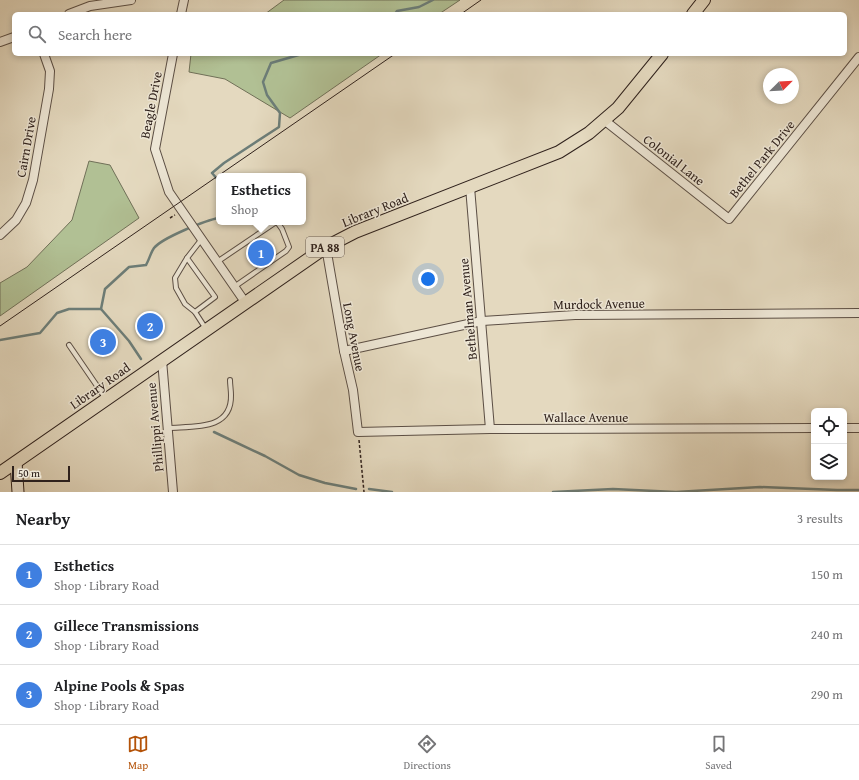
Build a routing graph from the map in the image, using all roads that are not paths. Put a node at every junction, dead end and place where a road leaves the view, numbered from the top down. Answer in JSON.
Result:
{"nodes":[{"id":1,"x":131,"y":0,"type":"edge"},
{"id":2,"x":184,"y":0,"type":"edge"},
{"id":3,"x":704,"y":0,"type":"edge"},
{"id":4,"x":89,"y":3,"type":"edge"},
{"id":5,"x":73,"y":12,"type":"edge"},
{"id":6,"x":181,"y":12,"type":"edge"},
{"id":7,"x":695,"y":12,"type":"edge"},
{"id":8,"x":12,"y":38,"type":"edge"},
{"id":9,"x":0,"y":42,"type":"edge"},
{"id":10,"x":45,"y":56,"type":"edge"},
{"id":11,"x":173,"y":56,"type":"edge"},
{"id":12,"x":660,"y":56,"type":"edge"},
{"id":13,"x":859,"y":57,"type":"edge"},
{"id":14,"x":604,"y":120,"type":"junction"},
{"id":15,"x":470,"y":187,"type":"junction"},
{"id":16,"x":729,"y":219,"type":"joint"},
{"id":17,"x":272,"y":225,"type":"edge"},
{"id":18,"x":278,"y":225,"type":"edge"},
{"id":19,"x":0,"y":235,"type":"edge"},
{"id":20,"x":199,"y":237,"type":"junction"},
{"id":21,"x":326,"y":247,"type":"junction"},
{"id":22,"x":187,"y":258,"type":"junction"},
{"id":23,"x":217,"y":263,"type":"junction"},
{"id":24,"x":234,"y":287,"type":"junction"},
{"id":25,"x":245,"y":302,"type":"junction"},
{"id":26,"x":195,"y":312,"type":"junction"},
{"id":27,"x":859,"y":313,"type":"edge"},
{"id":28,"x":482,"y":321,"type":"junction"},
{"id":29,"x":206,"y":330,"type":"junction"},
{"id":30,"x":69,"y":345,"type":"dead end"},
{"id":31,"x":344,"y":351,"type":"junction"},
{"id":32,"x":162,"y":360,"type":"junction"},
{"id":33,"x":230,"y":380,"type":"dead end"},
{"id":34,"x":106,"y":399,"type":"junction"},
{"id":35,"x":167,"y":428,"type":"junction"},
{"id":36,"x":811,"y":428,"type":"edge"},
{"id":37,"x":847,"y":428,"type":"edge"},
{"id":38,"x":859,"y":428,"type":"edge"},
{"id":39,"x":490,"y":429,"type":"junction"},
{"id":40,"x":358,"y":432,"type":"joint"},
{"id":41,"x":16,"y":462,"type":"junction"},
{"id":42,"x":0,"y":473,"type":"edge"},
{"id":43,"x":18,"y":492,"type":"edge"},
{"id":44,"x":173,"y":492,"type":"edge"}],
"edges":[{"from":1,"to":4,"type":"street"},
{"from":2,"to":6,"type":"street"},
{"from":3,"to":7,"type":"main road"},
{"from":4,"to":5,"type":"street"},
{"from":8,"to":9,"type":"street"},
{"from":10,"to":19,"type":"street","name":"Cairn Drive"},
{"from":11,"to":20,"type":"street","name":"Beagle Drive"},
{"from":12,"to":14,"type":"main road","name":"Library Road","number":"PA 88"},
{"from":13,"to":16,"type":"street","name":"Bethel Park Drive"},
{"from":14,"to":15,"type":"main road","name":"Library Road","number":"PA 88"},
{"from":14,"to":16,"type":"street","name":"Colonial Lane"},
{"from":15,"to":21,"type":"main road","name":"Library Road","number":"PA 88"},
{"from":15,"to":28,"type":"street","name":"Bethelman Avenue"},
{"from":17,"to":23,"type":"lane"},
{"from":18,"to":24,"type":"lane"},
{"from":20,"to":22,"type":"lane"},
{"from":20,"to":23,"type":"street","name":"Beagle Drive"},
{"from":21,"to":25,"type":"main road","name":"Library Road","number":"PA 88"},
{"from":21,"to":31,"type":"street","name":"Long Avenue"},
{"from":22,"to":26,"type":"lane"},
{"from":22,"to":26,"type":"lane"},
{"from":23,"to":24,"type":"street","name":"Beagle Drive"},
{"from":24,"to":25,"type":"street","name":"Beagle Drive"},
{"from":25,"to":29,"type":"main road","name":"Library Road","number":"PA 88"},
{"from":26,"to":29,"type":"lane"},
{"from":27,"to":28,"type":"street","name":"Murdock Avenue"},
{"from":28,"to":31,"type":"street","name":"Murdock Avenue"},
{"from":28,"to":39,"type":"street","name":"Bethelman Avenue"},
{"from":29,"to":32,"type":"main road","name":"Library Road","number":"PA 88"},
{"from":30,"to":34,"type":"lane"},
{"from":31,"to":40,"type":"street","name":"Long Avenue"},
{"from":32,"to":34,"type":"main road","name":"Library Road","number":"PA 88"},
{"from":32,"to":35,"type":"street","name":"Phillippi Avenue"},
{"from":33,"to":35,"type":"lane"},
{"from":34,"to":41,"type":"main road","name":"Library Road","number":"PA 88"},
{"from":35,"to":44,"type":"street","name":"Phillippi Avenue"},
{"from":36,"to":39,"type":"street","name":"Wallace Avenue"},
{"from":37,"to":38,"type":"street"},
{"from":39,"to":40,"type":"street","name":"Wallace Avenue"},
{"from":41,"to":42,"type":"main road","name":"Library Road","number":"PA 88"},
{"from":41,"to":43,"type":"street"}]}
